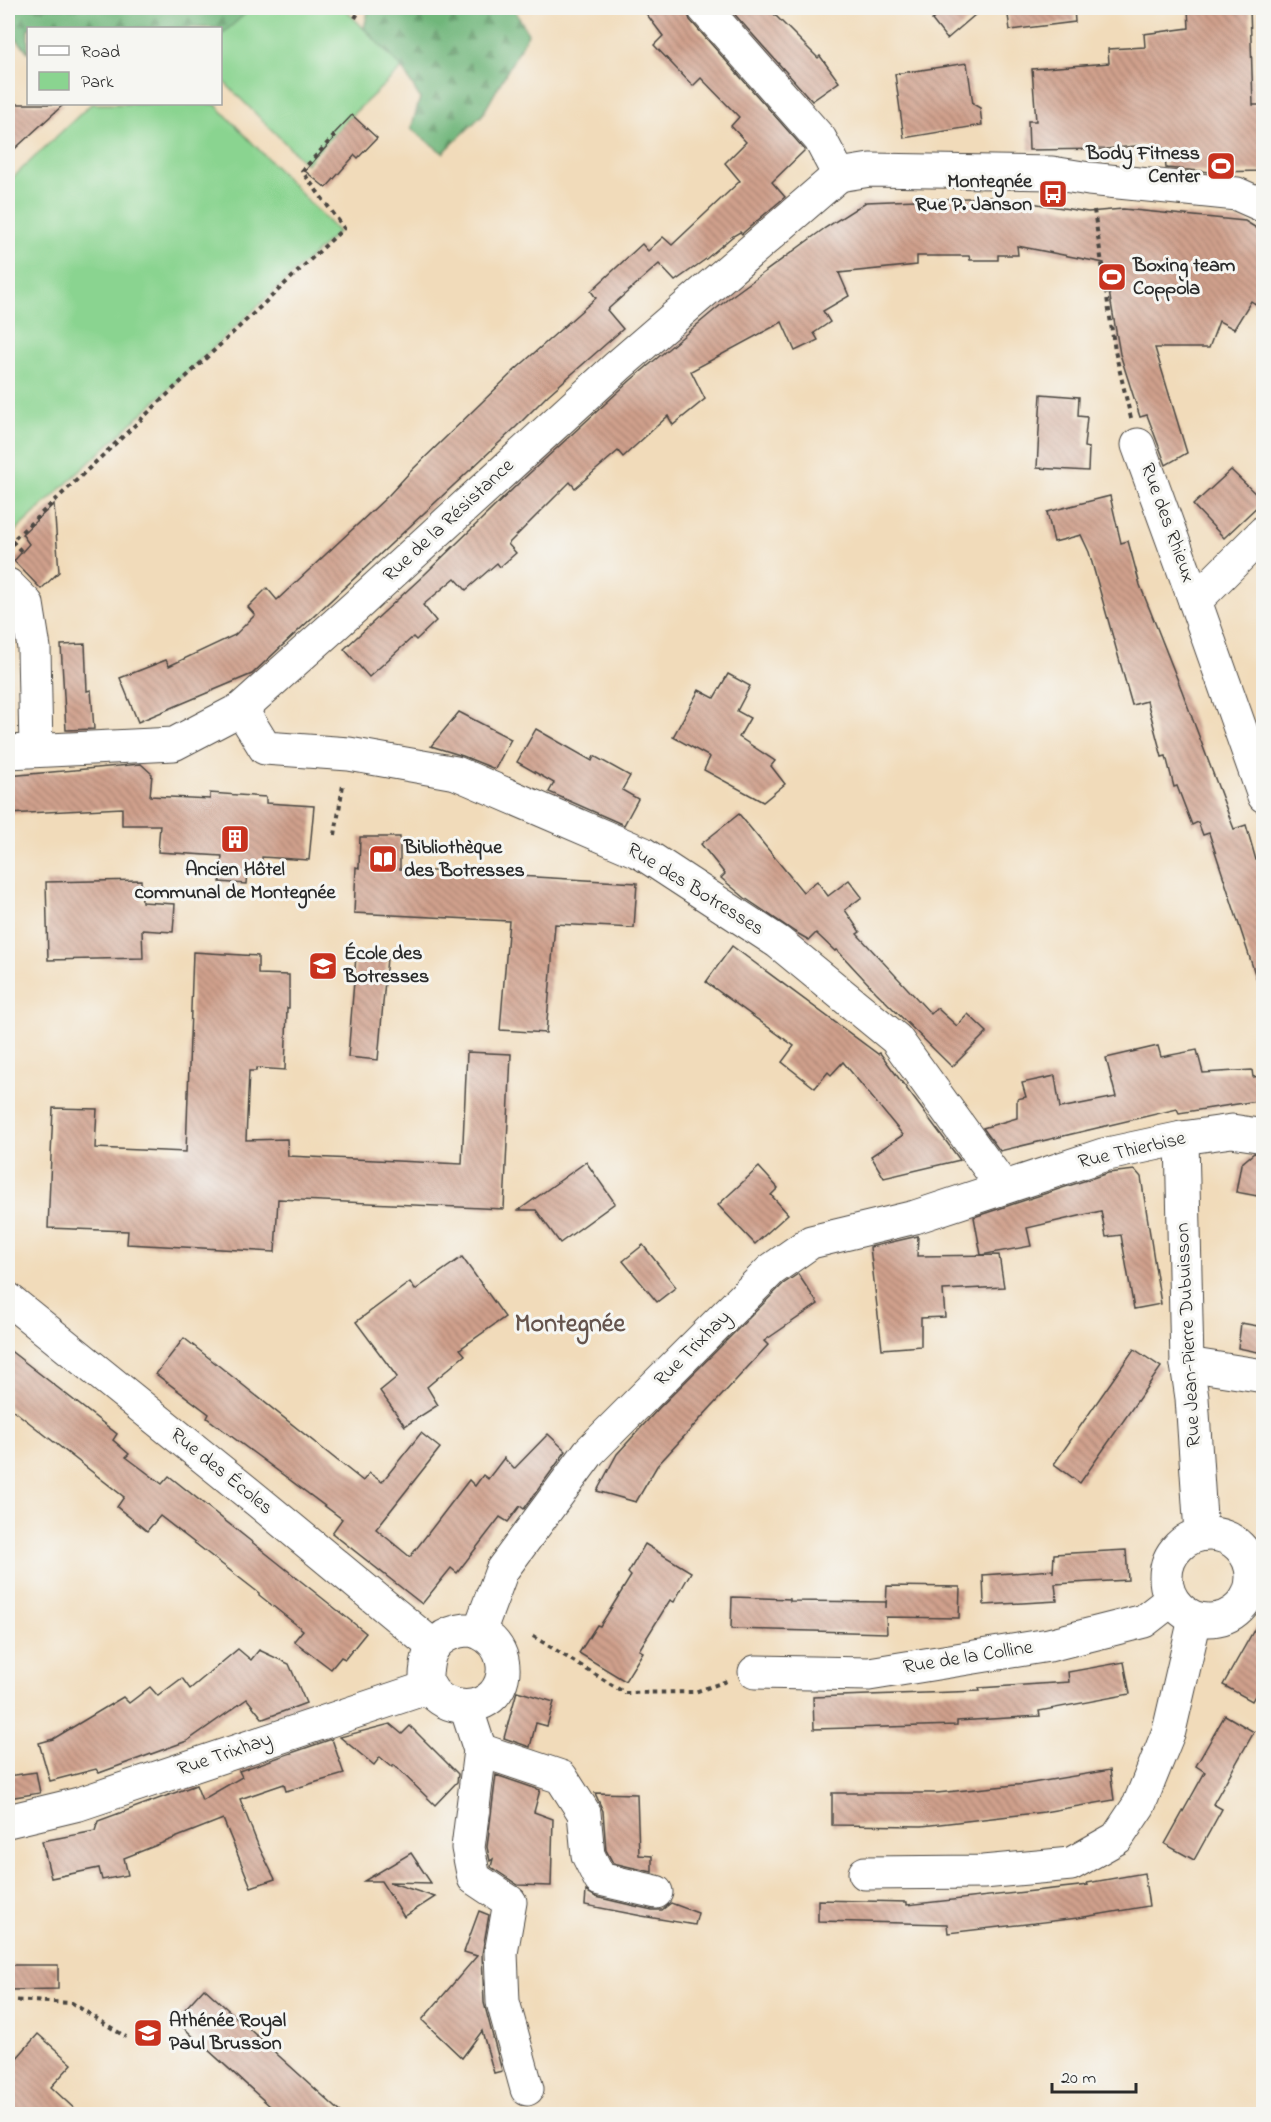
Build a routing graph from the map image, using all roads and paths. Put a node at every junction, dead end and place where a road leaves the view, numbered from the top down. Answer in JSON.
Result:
{"nodes":[{"id":1,"x":361,"y":8,"type":"edge"},
{"id":2,"x":704,"y":8,"type":"edge"},
{"id":3,"x":355,"y":18,"type":"dead end"},
{"id":4,"x":334,"y":136,"type":"dead end"},
{"id":5,"x":839,"y":175,"type":"junction"},
{"id":6,"x":1089,"y":179,"type":"junction"},
{"id":7,"x":1263,"y":206,"type":"edge"},
{"id":8,"x":1138,"y":445,"type":"joint"},
{"id":9,"x":1263,"y":532,"type":"edge"},
{"id":10,"x":12,"y":541,"type":"junction"},
{"id":11,"x":22,"y":552,"type":"dead end"},
{"id":12,"x":8,"y":554,"type":"edge"},
{"id":13,"x":8,"y":585,"type":"edge"},
{"id":14,"x":1196,"y":601,"type":"junction"},
{"id":15,"x":241,"y":710,"type":"junction"},
{"id":16,"x":22,"y":751,"type":"edge"},
{"id":17,"x":349,"y":754,"type":"junction"},
{"id":18,"x":1263,"y":796,"type":"edge"},
{"id":19,"x":335,"y":835,"type":"dead end"},
{"id":20,"x":1263,"y":1136,"type":"edge"},
{"id":21,"x":1182,"y":1138,"type":"junction"},
{"id":22,"x":1003,"y":1187,"type":"junction"},
{"id":23,"x":8,"y":1299,"type":"edge"},
{"id":24,"x":1187,"y":1364,"type":"junction"},
{"id":25,"x":1263,"y":1377,"type":"edge"},
{"id":26,"x":1201,"y":1533,"type":"junction"},
{"id":27,"x":1258,"y":1583,"type":"edge"},
{"id":28,"x":1183,"y":1610,"type":"junction"},
{"id":29,"x":480,"y":1632,"type":"junction"},
{"id":30,"x":533,"y":1636,"type":"dead end"},
{"id":31,"x":433,"y":1646,"type":"junction"},
{"id":32,"x":755,"y":1672,"type":"joint"},
{"id":33,"x":429,"y":1687,"type":"junction"},
{"id":34,"x":466,"y":1707,"type":"junction"},
{"id":35,"x":480,"y":1750,"type":"junction"},
{"id":36,"x":14,"y":1820,"type":"edge"},
{"id":37,"x":866,"y":1873,"type":"dead end"},
{"id":38,"x":656,"y":1892,"type":"dead end"},
{"id":39,"x":8,"y":2000,"type":"edge"},
{"id":40,"x":126,"y":2037,"type":"dead end"},
{"id":41,"x":527,"y":2089,"type":"dead end"}],
"edges":[{"from":1,"to":3,"type":"path"},
{"from":2,"to":5,"type":"street"},
{"from":4,"to":10,"type":"path"},
{"from":5,"to":6,"type":"street"},
{"from":5,"to":15,"type":"street","name":"Rue de la Résistance"},
{"from":6,"to":7,"type":"street"},
{"from":6,"to":8,"type":"path"},
{"from":8,"to":14,"type":"street","name":"Rue des Rhieux"},
{"from":9,"to":14,"type":"street","name":"Rue des Rhieux"},
{"from":10,"to":11,"type":"path"},
{"from":10,"to":12,"type":"path"},
{"from":13,"to":16,"type":"street"},
{"from":14,"to":18,"type":"street","name":"Rue des Rhieux"},
{"from":15,"to":16,"type":"street","name":"Rue de la Résistance"},
{"from":15,"to":17,"type":"street","name":"Rue des Botresses"},
{"from":17,"to":19,"type":"path"},
{"from":17,"to":22,"type":"street","name":"Rue des Botresses"},
{"from":20,"to":21,"type":"street","name":"Rue Thierbise"},
{"from":21,"to":22,"type":"street","name":"Rue Thierbise"},
{"from":21,"to":24,"type":"street","name":"Rue Jean-Pierre Dubuisson"},
{"from":22,"to":29,"type":"street","name":"Rue Trixhay"},
{"from":23,"to":31,"type":"street","name":"Rue des Écoles"},
{"from":24,"to":25,"type":"street"},
{"from":24,"to":26,"type":"street","name":"Rue Jean-Pierre Dubuisson"},
{"from":26,"to":27,"type":"street"},
{"from":26,"to":28,"type":"street"},
{"from":27,"to":28,"type":"street"},
{"from":28,"to":32,"type":"street","name":"Rue de la Colline"},
{"from":28,"to":37,"type":"street"},
{"from":29,"to":31,"type":"street"},
{"from":29,"to":34,"type":"street"},
{"from":30,"to":32,"type":"path"},
{"from":31,"to":33,"type":"street"},
{"from":33,"to":34,"type":"street"},
{"from":33,"to":36,"type":"street","name":"Rue Trixhay"},
{"from":34,"to":35,"type":"street"},
{"from":35,"to":38,"type":"street"},
{"from":35,"to":41,"type":"street"},
{"from":39,"to":40,"type":"path"}]}
